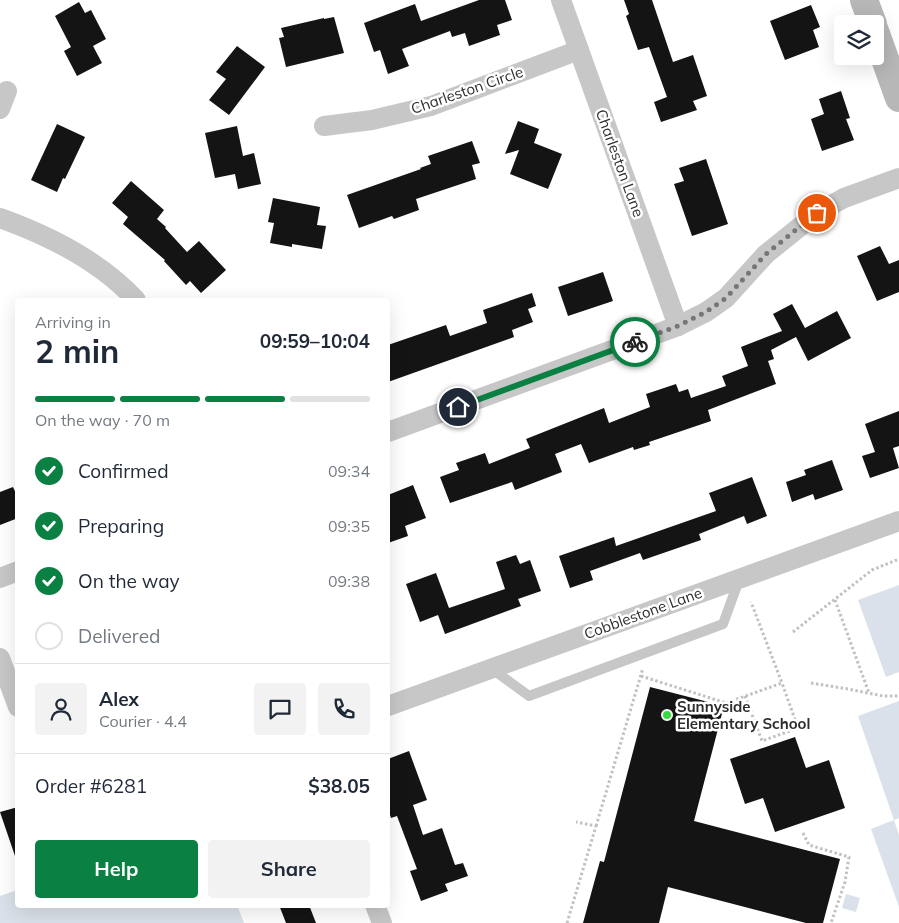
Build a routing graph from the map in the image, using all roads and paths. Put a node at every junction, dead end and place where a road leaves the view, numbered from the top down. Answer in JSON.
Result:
{"nodes":[{"id":1,"x":561,"y":0,"type":"edge"},
{"id":2,"x":864,"y":0,"type":"edge"},
{"id":3,"x":869,"y":15,"type":"edge"},
{"id":4,"x":579,"y":50,"type":"junction"},
{"id":5,"x":884,"y":56,"type":"edge"},
{"id":6,"x":899,"y":98,"type":"edge"},
{"id":7,"x":324,"y":126,"type":"dead end"},
{"id":8,"x":899,"y":178,"type":"edge"},
{"id":9,"x":0,"y":218,"type":"edge"},
{"id":10,"x":134,"y":298,"type":"edge"},
{"id":11,"x":678,"y":326,"type":"junction"},
{"id":12,"x":390,"y":431,"type":"edge"},
{"id":13,"x":899,"y":521,"type":"edge"},
{"id":14,"x":899,"y":559,"type":"edge"},
{"id":15,"x":15,"y":572,"type":"edge"},
{"id":16,"x":0,"y":578,"type":"edge"},
{"id":17,"x":740,"y":578,"type":"junction"},
{"id":18,"x":835,"y":600,"type":"junction"},
{"id":19,"x":751,"y":602,"type":"dead end"},
{"id":20,"x":793,"y":632,"type":"dead end"},
{"id":21,"x":0,"y":658,"type":"edge"},
{"id":22,"x":643,"y":667,"type":"dead end"},
{"id":23,"x":491,"y":668,"type":"junction"},
{"id":24,"x":641,"y":676,"type":"junction"},
{"id":25,"x":782,"y":683,"type":"junction"},
{"id":26,"x":811,"y":683,"type":"dead end"},
{"id":27,"x":869,"y":693,"type":"junction"},
{"id":28,"x":745,"y":696,"type":"junction"},
{"id":29,"x":899,"y":696,"type":"edge"},
{"id":30,"x":15,"y":699,"type":"edge"},
{"id":31,"x":390,"y":705,"type":"edge"},
{"id":32,"x":576,"y":822,"type":"dead end"},
{"id":33,"x":596,"y":826,"type":"junction"},
{"id":34,"x":803,"y":833,"type":"dead end"},
{"id":35,"x":376,"y":908,"type":"edge"},
{"id":36,"x":382,"y":923,"type":"edge"},
{"id":37,"x":567,"y":923,"type":"edge"},
{"id":38,"x":831,"y":923,"type":"edge"}],
"edges":[{"from":1,"to":4,"type":"street","name":"Charleston Lane"},
{"from":2,"to":3,"type":"street"},
{"from":4,"to":7,"type":"street","name":"Charleston Circle"},
{"from":4,"to":11,"type":"street","name":"Charleston Lane"},
{"from":5,"to":6,"type":"street"},
{"from":8,"to":11,"type":"street"},
{"from":9,"to":10,"type":"street"},
{"from":11,"to":12,"type":"street"},
{"from":13,"to":17,"type":"street","name":"Cobblestone Lane"},
{"from":14,"to":18,"type":"path"},
{"from":15,"to":16,"type":"street"},
{"from":17,"to":23,"type":"street","name":"Cobblestone Lane"},
{"from":17,"to":23,"type":"lane"},
{"from":18,"to":20,"type":"path"},
{"from":18,"to":27,"type":"path"},
{"from":19,"to":25,"type":"path"},
{"from":21,"to":30,"type":"street"},
{"from":22,"to":24,"type":"path"},
{"from":23,"to":31,"type":"street","name":"Cobblestone Lane"},
{"from":24,"to":28,"type":"path"},
{"from":24,"to":33,"type":"path"},
{"from":25,"to":28,"type":"path"},
{"from":25,"to":28,"type":"path"},
{"from":26,"to":27,"type":"path"},
{"from":27,"to":29,"type":"path"},
{"from":32,"to":33,"type":"path"},
{"from":33,"to":37,"type":"path"},
{"from":34,"to":38,"type":"path"},
{"from":35,"to":36,"type":"street"}]}
